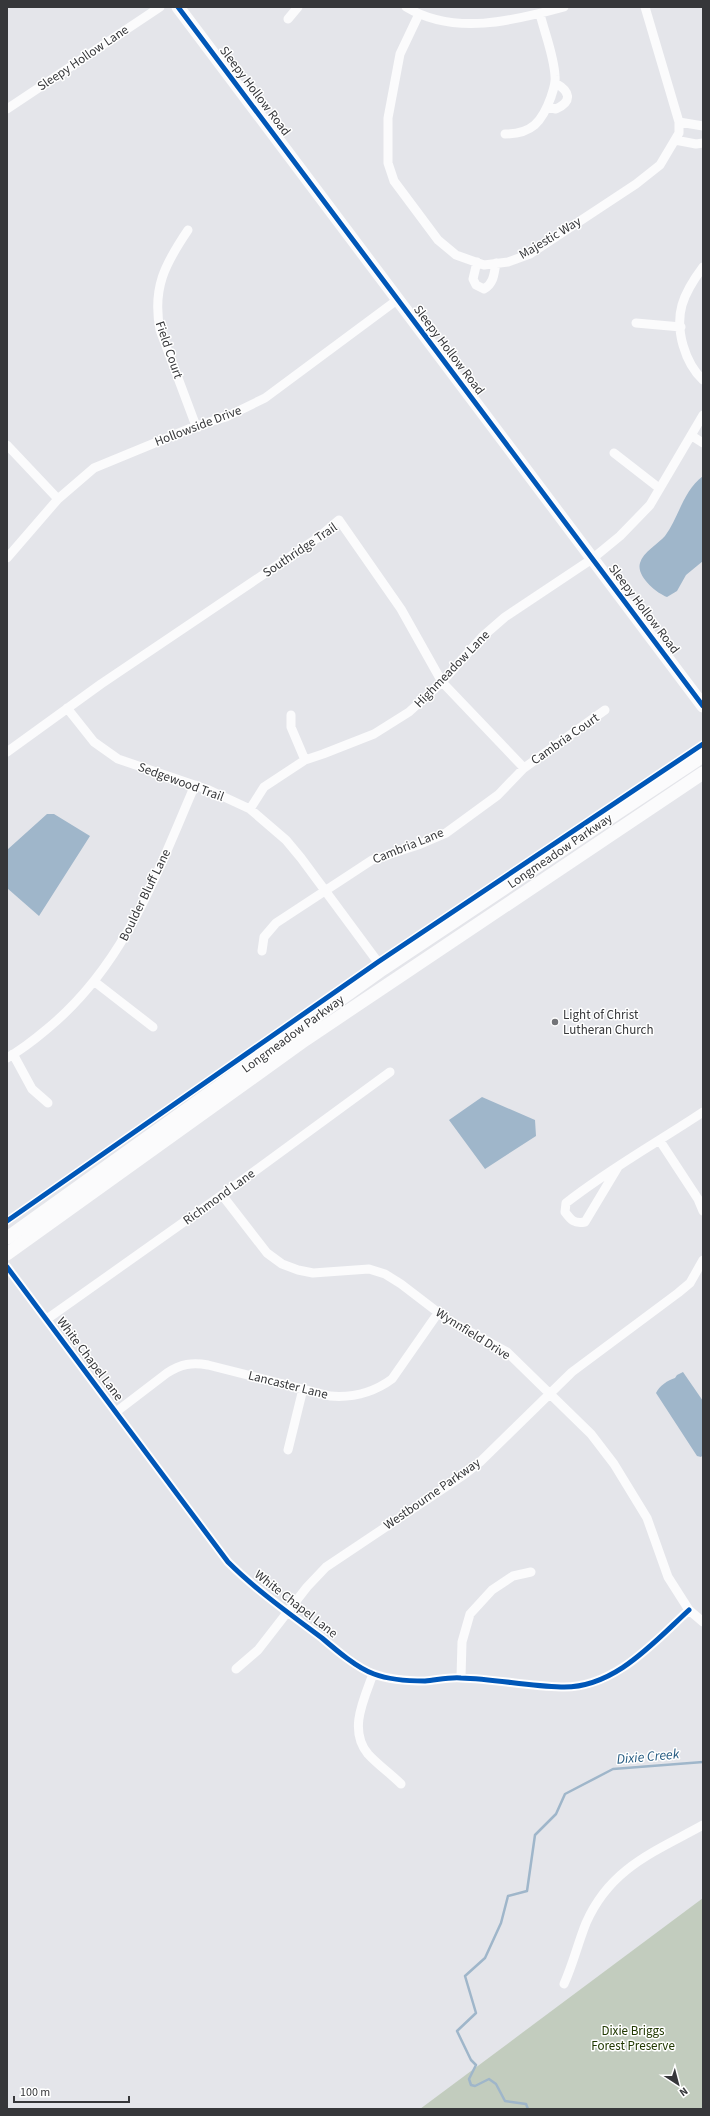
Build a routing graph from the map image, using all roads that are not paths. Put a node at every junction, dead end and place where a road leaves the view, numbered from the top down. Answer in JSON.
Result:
{"nodes":[{"id":1,"x":160,"y":7,"type":"edge"},
{"id":2,"x":178,"y":7,"type":"edge"},
{"id":3,"x":298,"y":7,"type":"edge"},
{"id":4,"x":406,"y":7,"type":"edge"},
{"id":5,"x":564,"y":7,"type":"edge"},
{"id":6,"x":645,"y":7,"type":"edge"},
{"id":7,"x":419,"y":14,"type":"junction"},
{"id":8,"x":540,"y":14,"type":"junction"},
{"id":9,"x":288,"y":19,"type":"dead end"},
{"id":10,"x":555,"y":83,"type":"junction"},
{"id":11,"x":547,"y":107,"type":"junction"},
{"id":12,"x":7,"y":109,"type":"edge"},
{"id":13,"x":679,"y":122,"type":"junction"},
{"id":14,"x":703,"y":126,"type":"edge"},
{"id":15,"x":505,"y":134,"type":"dead end"},
{"id":16,"x":675,"y":140,"type":"junction"},
{"id":17,"x":703,"y":143,"type":"edge"},
{"id":18,"x":188,"y":230,"type":"dead end"},
{"id":19,"x":477,"y":262,"type":"junction"},
{"id":20,"x":496,"y":263,"type":"junction"},
{"id":21,"x":703,"y":267,"type":"edge"},
{"id":22,"x":397,"y":300,"type":"junction"},
{"id":23,"x":636,"y":323,"type":"dead end"},
{"id":24,"x":681,"y":327,"type":"junction"},
{"id":25,"x":703,"y":380,"type":"edge"},
{"id":26,"x":703,"y":415,"type":"edge"},
{"id":27,"x":196,"y":426,"type":"junction"},
{"id":28,"x":692,"y":436,"type":"junction"},
{"id":29,"x":703,"y":443,"type":"edge"},
{"id":30,"x":7,"y":445,"type":"edge"},
{"id":31,"x":614,"y":453,"type":"dead end"},
{"id":32,"x":659,"y":488,"type":"junction"},
{"id":33,"x":58,"y":499,"type":"junction"},
{"id":34,"x":7,"y":558,"type":"edge"},
{"id":35,"x":592,"y":559,"type":"junction"},
{"id":36,"x":442,"y":682,"type":"junction"},
{"id":37,"x":703,"y":706,"type":"edge"},
{"id":38,"x":67,"y":708,"type":"junction"},
{"id":39,"x":605,"y":710,"type":"dead end"},
{"id":40,"x":291,"y":716,"type":"dead end"},
{"id":41,"x":7,"y":752,"type":"edge"},
{"id":42,"x":703,"y":756,"type":"edge"},
{"id":43,"x":305,"y":760,"type":"junction"},
{"id":44,"x":524,"y":768,"type":"junction"},
{"id":45,"x":703,"y":773,"type":"edge"},
{"id":46,"x":195,"y":785,"type":"junction"},
{"id":47,"x":250,"y":810,"type":"junction"},
{"id":48,"x":325,"y":889,"type":"junction"},
{"id":49,"x":262,"y":951,"type":"dead end"},
{"id":50,"x":383,"y":969,"type":"junction"},
{"id":51,"x":95,"y":982,"type":"junction"},
{"id":52,"x":153,"y":1027,"type":"dead end"},
{"id":53,"x":10,"y":1056,"type":"edge"},
{"id":54,"x":390,"y":1072,"type":"dead end"},
{"id":55,"x":48,"y":1103,"type":"dead end"},
{"id":56,"x":703,"y":1112,"type":"edge"},
{"id":57,"x":660,"y":1141,"type":"junction"},
{"id":58,"x":618,"y":1167,"type":"junction"},
{"id":59,"x":222,"y":1195,"type":"junction"},
{"id":60,"x":703,"y":1211,"type":"edge"},
{"id":61,"x":7,"y":1238,"type":"edge"},
{"id":62,"x":7,"y":1254,"type":"edge"},
{"id":63,"x":703,"y":1260,"type":"edge"},
{"id":64,"x":7,"y":1267,"type":"edge"},
{"id":65,"x":438,"y":1313,"type":"junction"},
{"id":66,"x":47,"y":1319,"type":"junction"},
{"id":67,"x":302,"y":1389,"type":"junction"},
{"id":68,"x":550,"y":1393,"type":"junction"},
{"id":69,"x":116,"y":1412,"type":"junction"},
{"id":70,"x":288,"y":1450,"type":"dead end"},
{"id":71,"x":531,"y":1572,"type":"dead end"},
{"id":72,"x":689,"y":1610,"type":"junction"},
{"id":73,"x":287,"y":1612,"type":"junction"},
{"id":74,"x":703,"y":1622,"type":"edge"},
{"id":75,"x":236,"y":1669,"type":"dead end"},
{"id":76,"x":373,"y":1674,"type":"junction"},
{"id":77,"x":461,"y":1677,"type":"junction"},
{"id":78,"x":401,"y":1784,"type":"dead end"},
{"id":79,"x":703,"y":1825,"type":"edge"},
{"id":80,"x":564,"y":1984,"type":"dead end"}],
"edges":[{"from":1,"to":12,"type":"street","name":"Sleepy Hollow Lane"},
{"from":2,"to":22,"type":"street","name":"Sleepy Hollow Road"},
{"from":3,"to":9,"type":"street"},
{"from":4,"to":7,"type":"street"},
{"from":5,"to":8,"type":"street"},
{"from":6,"to":13,"type":"street","name":"Majestic Way"},
{"from":7,"to":8,"type":"street"},
{"from":7,"to":19,"type":"street","name":"Majestic Way"},
{"from":8,"to":10,"type":"street"},
{"from":10,"to":11,"type":"street"},
{"from":10,"to":11,"type":"street"},
{"from":11,"to":15,"type":"street"},
{"from":13,"to":14,"type":"street"},
{"from":13,"to":16,"type":"street","name":"Majestic Way"},
{"from":16,"to":17,"type":"street"},
{"from":16,"to":20,"type":"street","name":"Majestic Way"},
{"from":18,"to":27,"type":"street","name":"Field Court"},
{"from":19,"to":20,"type":"street","name":"Majestic Way"},
{"from":19,"to":20,"type":"street"},
{"from":21,"to":24,"type":"street"},
{"from":22,"to":27,"type":"street","name":"Hollowside Drive"},
{"from":22,"to":35,"type":"street","name":"Sleepy Hollow Road"},
{"from":23,"to":24,"type":"street"},
{"from":24,"to":25,"type":"street"},
{"from":26,"to":28,"type":"street"},
{"from":27,"to":33,"type":"street","name":"Hollowside Drive"},
{"from":28,"to":29,"type":"street"},
{"from":28,"to":32,"type":"street","name":"Highmeadow Lane"},
{"from":30,"to":33,"type":"street"},
{"from":31,"to":32,"type":"street"},
{"from":32,"to":35,"type":"street","name":"Highmeadow Lane"},
{"from":33,"to":34,"type":"street","name":"Hollowside Drive"},
{"from":35,"to":36,"type":"street","name":"Highmeadow Lane"},
{"from":35,"to":37,"type":"street","name":"Sleepy Hollow Road"},
{"from":36,"to":38,"type":"street","name":"Southridge Trail"},
{"from":36,"to":43,"type":"street","name":"Highmeadow Lane"},
{"from":36,"to":44,"type":"street","name":"Southridge Trail"},
{"from":38,"to":41,"type":"street","name":"Southridge Trail"},
{"from":38,"to":46,"type":"street","name":"Sedgewood Trail"},
{"from":39,"to":44,"type":"street","name":"Cambria Court"},
{"from":40,"to":43,"type":"street"},
{"from":42,"to":50,"type":"street","name":"Longmeadow Parkway"},
{"from":43,"to":47,"type":"street","name":"Highmeadow Lane"},
{"from":44,"to":48,"type":"street","name":"Cambria Lane"},
{"from":45,"to":62,"type":"street","name":"Longmeadow Parkway"},
{"from":46,"to":47,"type":"street","name":"Sedgewood Trail"},
{"from":46,"to":51,"type":"street","name":"Boulder Bluff Lane"},
{"from":47,"to":48,"type":"street","name":"Sedgewood Trail"},
{"from":48,"to":49,"type":"street","name":"Cambria Lane"},
{"from":48,"to":50,"type":"street","name":"Sedgewood Trail"},
{"from":50,"to":61,"type":"street","name":"Longmeadow Parkway"},
{"from":51,"to":52,"type":"street"},
{"from":51,"to":53,"type":"street","name":"Boulder Bluff Lane"},
{"from":53,"to":55,"type":"street"},
{"from":54,"to":59,"type":"street","name":"Richmond Lane"},
{"from":56,"to":57,"type":"street"},
{"from":57,"to":58,"type":"street"},
{"from":57,"to":60,"type":"street"},
{"from":58,"to":58,"type":"street"},
{"from":59,"to":65,"type":"street","name":"Wynnfield Drive"},
{"from":59,"to":66,"type":"street","name":"Richmond Lane"},
{"from":63,"to":68,"type":"street","name":"Westbourne Parkway"},
{"from":64,"to":66,"type":"street","name":"White Chapel Lane"},
{"from":65,"to":67,"type":"street","name":"Lancaster Lane"},
{"from":65,"to":68,"type":"street","name":"Wynnfield Drive"},
{"from":66,"to":69,"type":"street","name":"White Chapel Lane"},
{"from":67,"to":69,"type":"street","name":"Lancaster Lane"},
{"from":67,"to":70,"type":"street"},
{"from":68,"to":72,"type":"street","name":"Wynnfield Drive"},
{"from":68,"to":73,"type":"street","name":"Westbourne Parkway"},
{"from":69,"to":73,"type":"street","name":"White Chapel Lane"},
{"from":71,"to":77,"type":"street"},
{"from":72,"to":74,"type":"street","name":"Wynnfield Drive"},
{"from":72,"to":77,"type":"street","name":"White Chapel Lane"},
{"from":73,"to":75,"type":"street","name":"Westbourne Parkway"},
{"from":73,"to":76,"type":"street","name":"White Chapel Lane"},
{"from":76,"to":77,"type":"street","name":"White Chapel Lane"},
{"from":76,"to":78,"type":"street"},
{"from":79,"to":80,"type":"street"}]}
